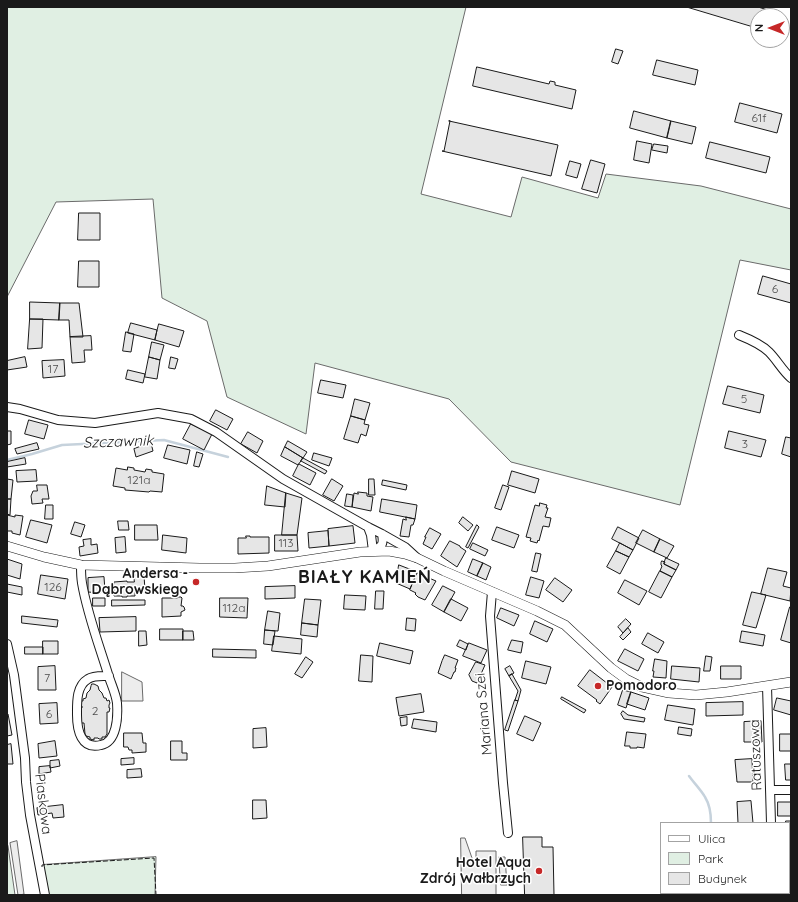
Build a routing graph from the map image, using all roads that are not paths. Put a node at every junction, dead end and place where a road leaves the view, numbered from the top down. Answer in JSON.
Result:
{"nodes":[{"id":1,"x":739,"y":335,"type":"dead end"},
{"id":2,"x":791,"y":378,"type":"edge"},
{"id":3,"x":7,"y":407,"type":"edge"},
{"id":4,"x":368,"y":527,"type":"junction"},
{"id":5,"x":382,"y":534,"type":"junction"},
{"id":6,"x":7,"y":546,"type":"edge"},
{"id":7,"x":372,"y":551,"type":"junction"},
{"id":8,"x":417,"y":558,"type":"junction"},
{"id":9,"x":81,"y":565,"type":"junction"},
{"id":10,"x":492,"y":592,"type":"junction"},
{"id":11,"x":7,"y":644,"type":"edge"},
{"id":12,"x":109,"y":676,"type":"junction"},
{"id":13,"x":791,"y":682,"type":"edge"},
{"id":14,"x":767,"y":686,"type":"junction"},
{"id":15,"x":770,"y":790,"type":"junction"},
{"id":16,"x":791,"y":790,"type":"edge"},
{"id":17,"x":771,"y":822,"type":"edge"},
{"id":18,"x":508,"y":833,"type":"dead end"},
{"id":19,"x":45,"y":895,"type":"edge"}],
"edges":[{"from":1,"to":2,"type":"street"},
{"from":3,"to":4,"type":"street"},
{"from":4,"to":5,"type":"street"},
{"from":4,"to":7,"type":"street"},
{"from":5,"to":7,"type":"street"},
{"from":5,"to":8,"type":"street"},
{"from":6,"to":9,"type":"street"},
{"from":7,"to":8,"type":"street"},
{"from":7,"to":9,"type":"street"},
{"from":8,"to":10,"type":"street"},
{"from":9,"to":12,"type":"street"},
{"from":10,"to":14,"type":"street"},
{"from":10,"to":18,"type":"street","name":"Mariana Szei"},
{"from":11,"to":19,"type":"street","name":"Piaskowa"},
{"from":12,"to":12,"type":"street"},
{"from":13,"to":14,"type":"street"},
{"from":14,"to":15,"type":"street","name":"Ratuszowa"},
{"from":15,"to":16,"type":"street"},
{"from":15,"to":17,"type":"street","name":"Ratuszowa"}]}
